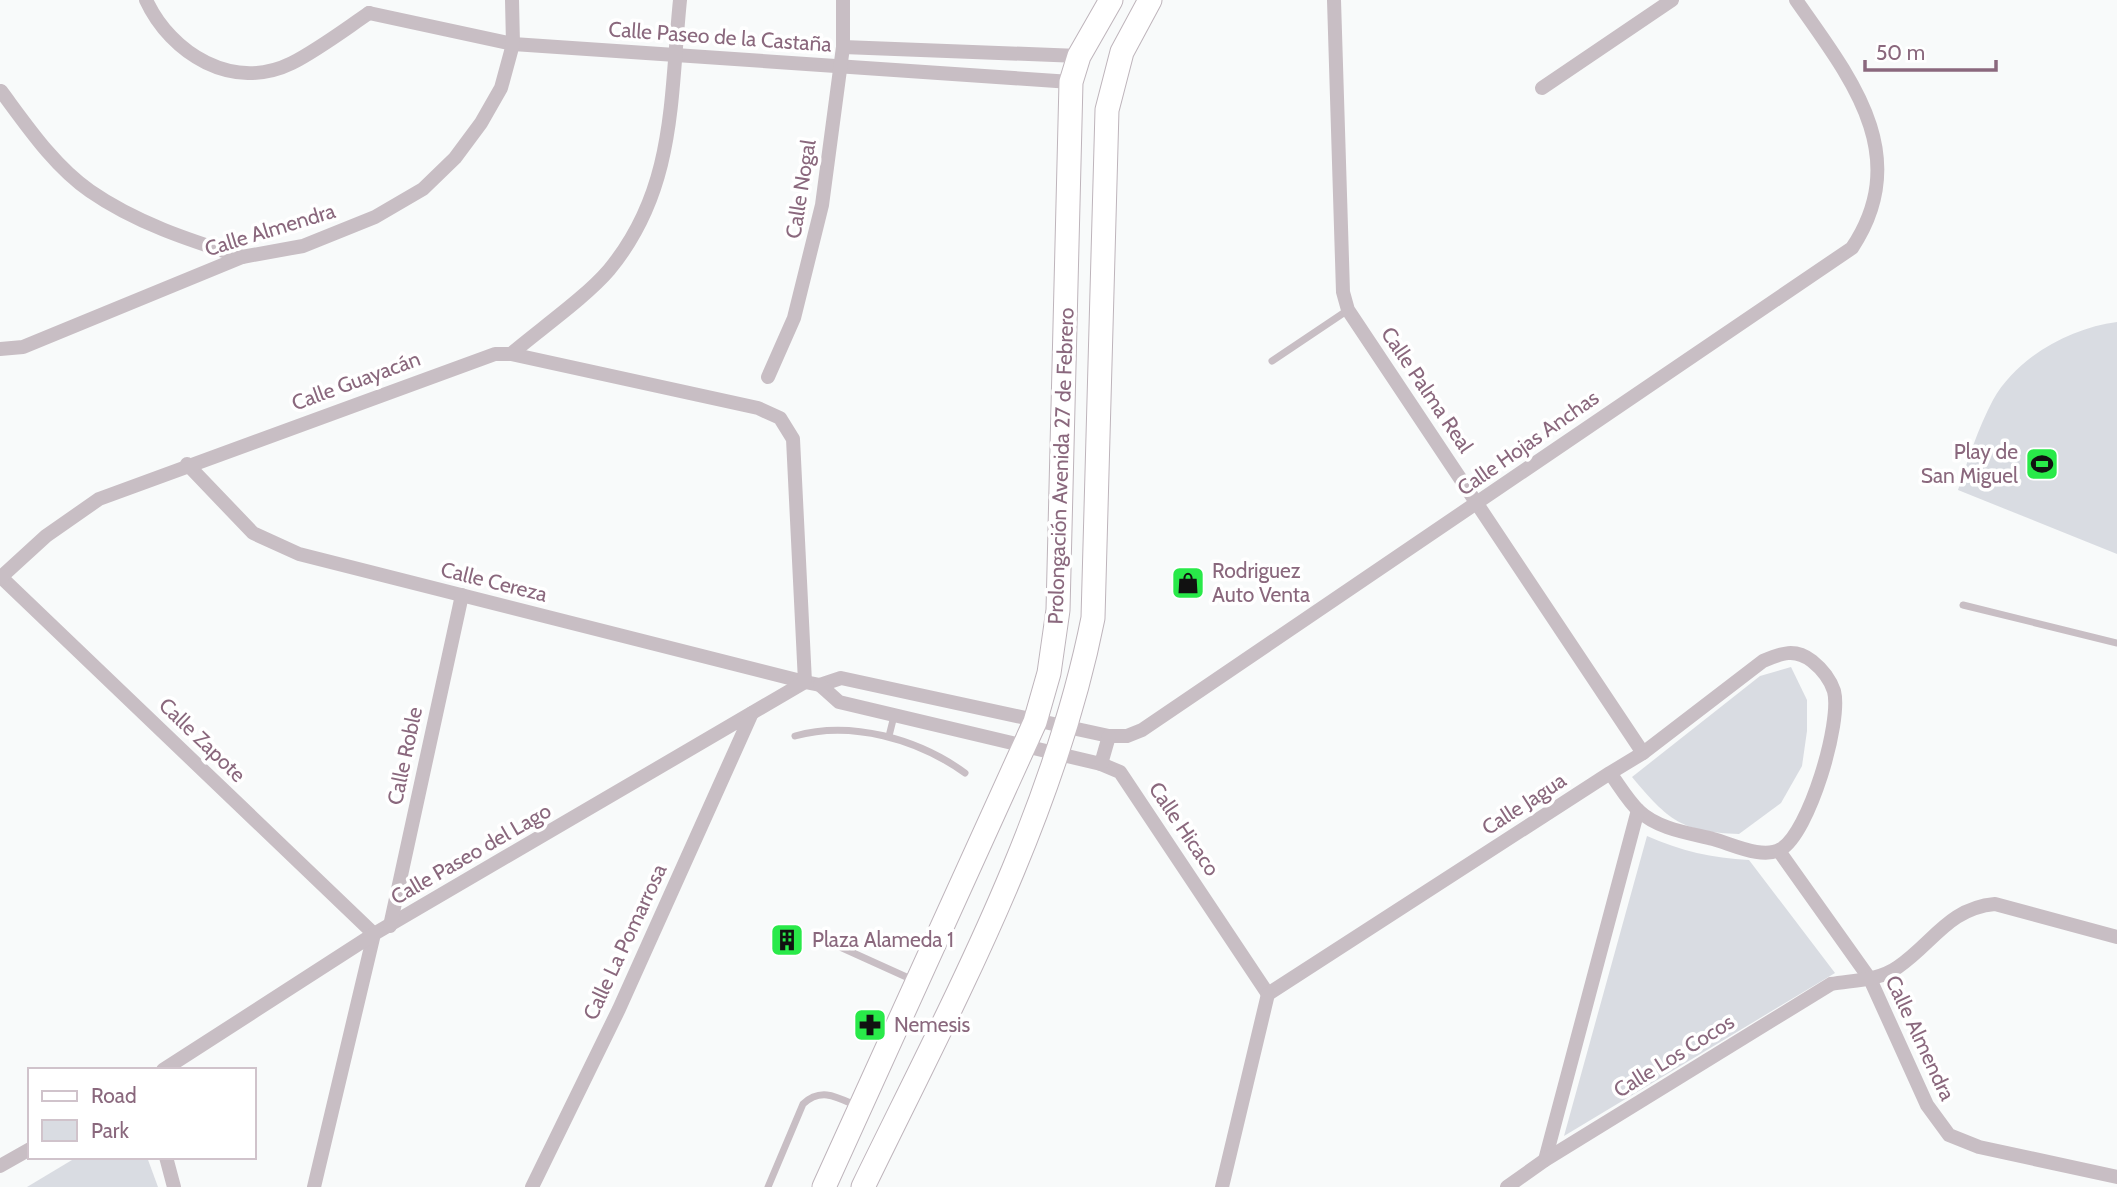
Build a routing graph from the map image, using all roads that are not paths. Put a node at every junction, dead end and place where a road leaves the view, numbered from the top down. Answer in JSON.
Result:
{"nodes":[{"id":1,"x":146,"y":0,"type":"edge"},
{"id":2,"x":512,"y":0,"type":"edge"},
{"id":3,"x":680,"y":0,"type":"edge"},
{"id":4,"x":844,"y":0,"type":"edge"},
{"id":5,"x":1111,"y":0,"type":"edge"},
{"id":6,"x":1150,"y":0,"type":"edge"},
{"id":7,"x":1334,"y":0,"type":"edge"},
{"id":8,"x":1672,"y":0,"type":"edge"},
{"id":9,"x":1796,"y":0,"type":"edge"},
{"id":10,"x":368,"y":7,"type":"edge"},
{"id":11,"x":513,"y":44,"type":"junction"},
{"id":12,"x":843,"y":47,"type":"junction"},
{"id":13,"x":674,"y":54,"type":"junction"},
{"id":14,"x":1079,"y":57,"type":"junction"},
{"id":15,"x":840,"y":66,"type":"junction"},
{"id":16,"x":1071,"y":82,"type":"junction"},
{"id":17,"x":1542,"y":88,"type":"dead end"},
{"id":18,"x":1,"y":90,"type":"edge"},
{"id":19,"x":242,"y":257,"type":"junction"},
{"id":20,"x":1348,"y":310,"type":"junction"},
{"id":21,"x":0,"y":349,"type":"edge"},
{"id":22,"x":511,"y":354,"type":"junction"},
{"id":23,"x":1272,"y":361,"type":"dead end"},
{"id":24,"x":768,"y":377,"type":"dead end"},
{"id":25,"x":187,"y":464,"type":"junction"},
{"id":26,"x":1478,"y":503,"type":"junction"},
{"id":27,"x":1,"y":577,"type":"edge"},
{"id":28,"x":462,"y":596,"type":"junction"},
{"id":29,"x":1963,"y":605,"type":"dead end"},
{"id":30,"x":2117,"y":643,"type":"edge"},
{"id":31,"x":812,"y":683,"type":"junction"},
{"id":32,"x":752,"y":713,"type":"junction"},
{"id":33,"x":894,"y":716,"type":"junction"},
{"id":34,"x":1035,"y":722,"type":"junction"},
{"id":35,"x":1066,"y":729,"type":"junction"},
{"id":36,"x":1142,"y":730,"type":"joint"},
{"id":37,"x":795,"y":736,"type":"dead end"},
{"id":38,"x":889,"y":736,"type":"junction"},
{"id":39,"x":1109,"y":736,"type":"junction"},
{"id":40,"x":1024,"y":746,"type":"junction"},
{"id":41,"x":1643,"y":753,"type":"junction"},
{"id":42,"x":1058,"y":755,"type":"junction"},
{"id":43,"x":1101,"y":764,"type":"junction"},
{"id":44,"x":965,"y":772,"type":"dead end"},
{"id":45,"x":1610,"y":773,"type":"junction"},
{"id":46,"x":1638,"y":810,"type":"junction"},
{"id":47,"x":1779,"y":851,"type":"junction"},
{"id":48,"x":390,"y":926,"type":"junction"},
{"id":49,"x":374,"y":934,"type":"junction"},
{"id":50,"x":2117,"y":937,"type":"edge"},
{"id":51,"x":829,"y":942,"type":"dead end"},
{"id":52,"x":1870,"y":979,"type":"junction"},
{"id":53,"x":917,"y":982,"type":"junction"},
{"id":54,"x":1268,"y":994,"type":"junction"},
{"id":55,"x":166,"y":1068,"type":"edge"},
{"id":56,"x":861,"y":1107,"type":"junction"},
{"id":57,"x":28,"y":1150,"type":"edge"},
{"id":58,"x":167,"y":1159,"type":"edge"},
{"id":59,"x":1545,"y":1160,"type":"junction"},
{"id":60,"x":0,"y":1166,"type":"edge"},
{"id":61,"x":2117,"y":1177,"type":"edge"},
{"id":62,"x":174,"y":1187,"type":"edge"},
{"id":63,"x":314,"y":1187,"type":"edge"},
{"id":64,"x":532,"y":1187,"type":"edge"},
{"id":65,"x":768,"y":1187,"type":"edge"},
{"id":66,"x":824,"y":1187,"type":"edge"},
{"id":67,"x":863,"y":1187,"type":"edge"},
{"id":68,"x":1222,"y":1187,"type":"edge"},
{"id":69,"x":1507,"y":1187,"type":"edge"}],
"edges":[{"from":1,"to":10,"type":"street"},
{"from":2,"to":11,"type":"street","name":"Calle Almendra"},
{"from":3,"to":13,"type":"street"},
{"from":4,"to":12,"type":"street","name":"Calle Nogal"},
{"from":5,"to":14,"type":"main road","name":"Prolongación Avenida 27 de Febrero"},
{"from":6,"to":35,"type":"main road","name":"Prolongación Avenida 27 de Febrero"},
{"from":7,"to":20,"type":"street","name":"Calle Palma Real"},
{"from":8,"to":17,"type":"street"},
{"from":9,"to":26,"type":"street","name":"Calle Hojas Anchas"},
{"from":10,"to":11,"type":"street","name":"Calle Paseo de la Castaña"},
{"from":11,"to":13,"type":"street","name":"Calle Paseo de la Castaña"},
{"from":11,"to":19,"type":"street","name":"Calle Almendra"},
{"from":12,"to":14,"type":"street","name":"Calle Paseo de la Castaña"},
{"from":12,"to":15,"type":"street","name":"Calle Nogal"},
{"from":13,"to":15,"type":"street","name":"Calle Paseo de la Castaña"},
{"from":13,"to":22,"type":"street"},
{"from":14,"to":16,"type":"main road","name":"Prolongación Avenida 27 de Febrero"},
{"from":15,"to":16,"type":"street","name":"Calle Paseo de la Castaña"},
{"from":15,"to":24,"type":"street","name":"Calle Nogal"},
{"from":16,"to":34,"type":"main road","name":"Prolongación Avenida 27 de Febrero"},
{"from":18,"to":19,"type":"street"},
{"from":19,"to":21,"type":"street","name":"Calle Almendra"},
{"from":20,"to":23,"type":"lane"},
{"from":20,"to":26,"type":"street","name":"Calle Palma Real"},
{"from":22,"to":25,"type":"street","name":"Calle Guayacán"},
{"from":22,"to":31,"type":"street","name":"Calle Guayacán"},
{"from":25,"to":27,"type":"street","name":"Calle Guayacán"},
{"from":25,"to":28,"type":"street","name":"Calle Cereza"},
{"from":26,"to":36,"type":"street","name":"Calle Hojas Anchas"},
{"from":26,"to":41,"type":"street","name":"Calle Palma Real"},
{"from":27,"to":49,"type":"street","name":"Calle Zapote"},
{"from":28,"to":31,"type":"street","name":"Calle Cereza"},
{"from":28,"to":48,"type":"street","name":"Calle Roble"},
{"from":29,"to":30,"type":"lane"},
{"from":31,"to":32,"type":"street","name":"Calle Paseo del Lago"},
{"from":31,"to":33,"type":"street","name":"Calle Cereza"},
{"from":31,"to":34,"type":"street","name":"Calle Cereza"},
{"from":32,"to":48,"type":"street","name":"Calle Paseo del Lago"},
{"from":32,"to":64,"type":"street","name":"Calle La Pomarrosa"},
{"from":33,"to":38,"type":"lane"},
{"from":33,"to":40,"type":"street","name":"Calle Cereza"},
{"from":34,"to":35,"type":"street","name":"Calle Cereza"},
{"from":34,"to":40,"type":"main road","name":"Prolongación Avenida 27 de Febrero"},
{"from":35,"to":39,"type":"street","name":"Calle Cereza"},
{"from":35,"to":42,"type":"main road","name":"Prolongación Avenida 27 de Febrero"},
{"from":36,"to":39,"type":"street","name":"Calle Cereza"},
{"from":37,"to":38,"type":"lane"},
{"from":38,"to":44,"type":"lane"},
{"from":39,"to":43,"type":"street"},
{"from":40,"to":42,"type":"street","name":"Calle Hicaco"},
{"from":40,"to":53,"type":"main road","name":"Prolongación Avenida 27 de Febrero"},
{"from":41,"to":45,"type":"street","name":"Calle Jagua"},
{"from":41,"to":47,"type":"street","name":"Calle Jagua"},
{"from":42,"to":43,"type":"street","name":"Calle Hicaco"},
{"from":42,"to":67,"type":"main road","name":"Prolongación Avenida 27 de Febrero"},
{"from":43,"to":54,"type":"street","name":"Calle Hicaco"},
{"from":45,"to":46,"type":"street"},
{"from":45,"to":54,"type":"street","name":"Calle Jagua"},
{"from":46,"to":47,"type":"street"},
{"from":46,"to":59,"type":"street"},
{"from":47,"to":52,"type":"street","name":"Calle Almendra"},
{"from":48,"to":49,"type":"street","name":"Calle Paseo del Lago"},
{"from":49,"to":55,"type":"street","name":"Calle Paseo del Lago"},
{"from":49,"to":63,"type":"street"},
{"from":50,"to":52,"type":"street","name":"Calle Los Cocos"},
{"from":51,"to":53,"type":"lane"},
{"from":52,"to":59,"type":"street","name":"Calle Los Cocos"},
{"from":52,"to":61,"type":"street","name":"Calle Almendra"},
{"from":53,"to":56,"type":"main road","name":"Prolongación Avenida 27 de Febrero"},
{"from":54,"to":68,"type":"street"},
{"from":56,"to":65,"type":"lane"},
{"from":56,"to":66,"type":"main road","name":"Prolongación Avenida 27 de Febrero"},
{"from":57,"to":60,"type":"street"},
{"from":58,"to":62,"type":"street"},
{"from":59,"to":69,"type":"street","name":"Calle Los Cocos"}]}
